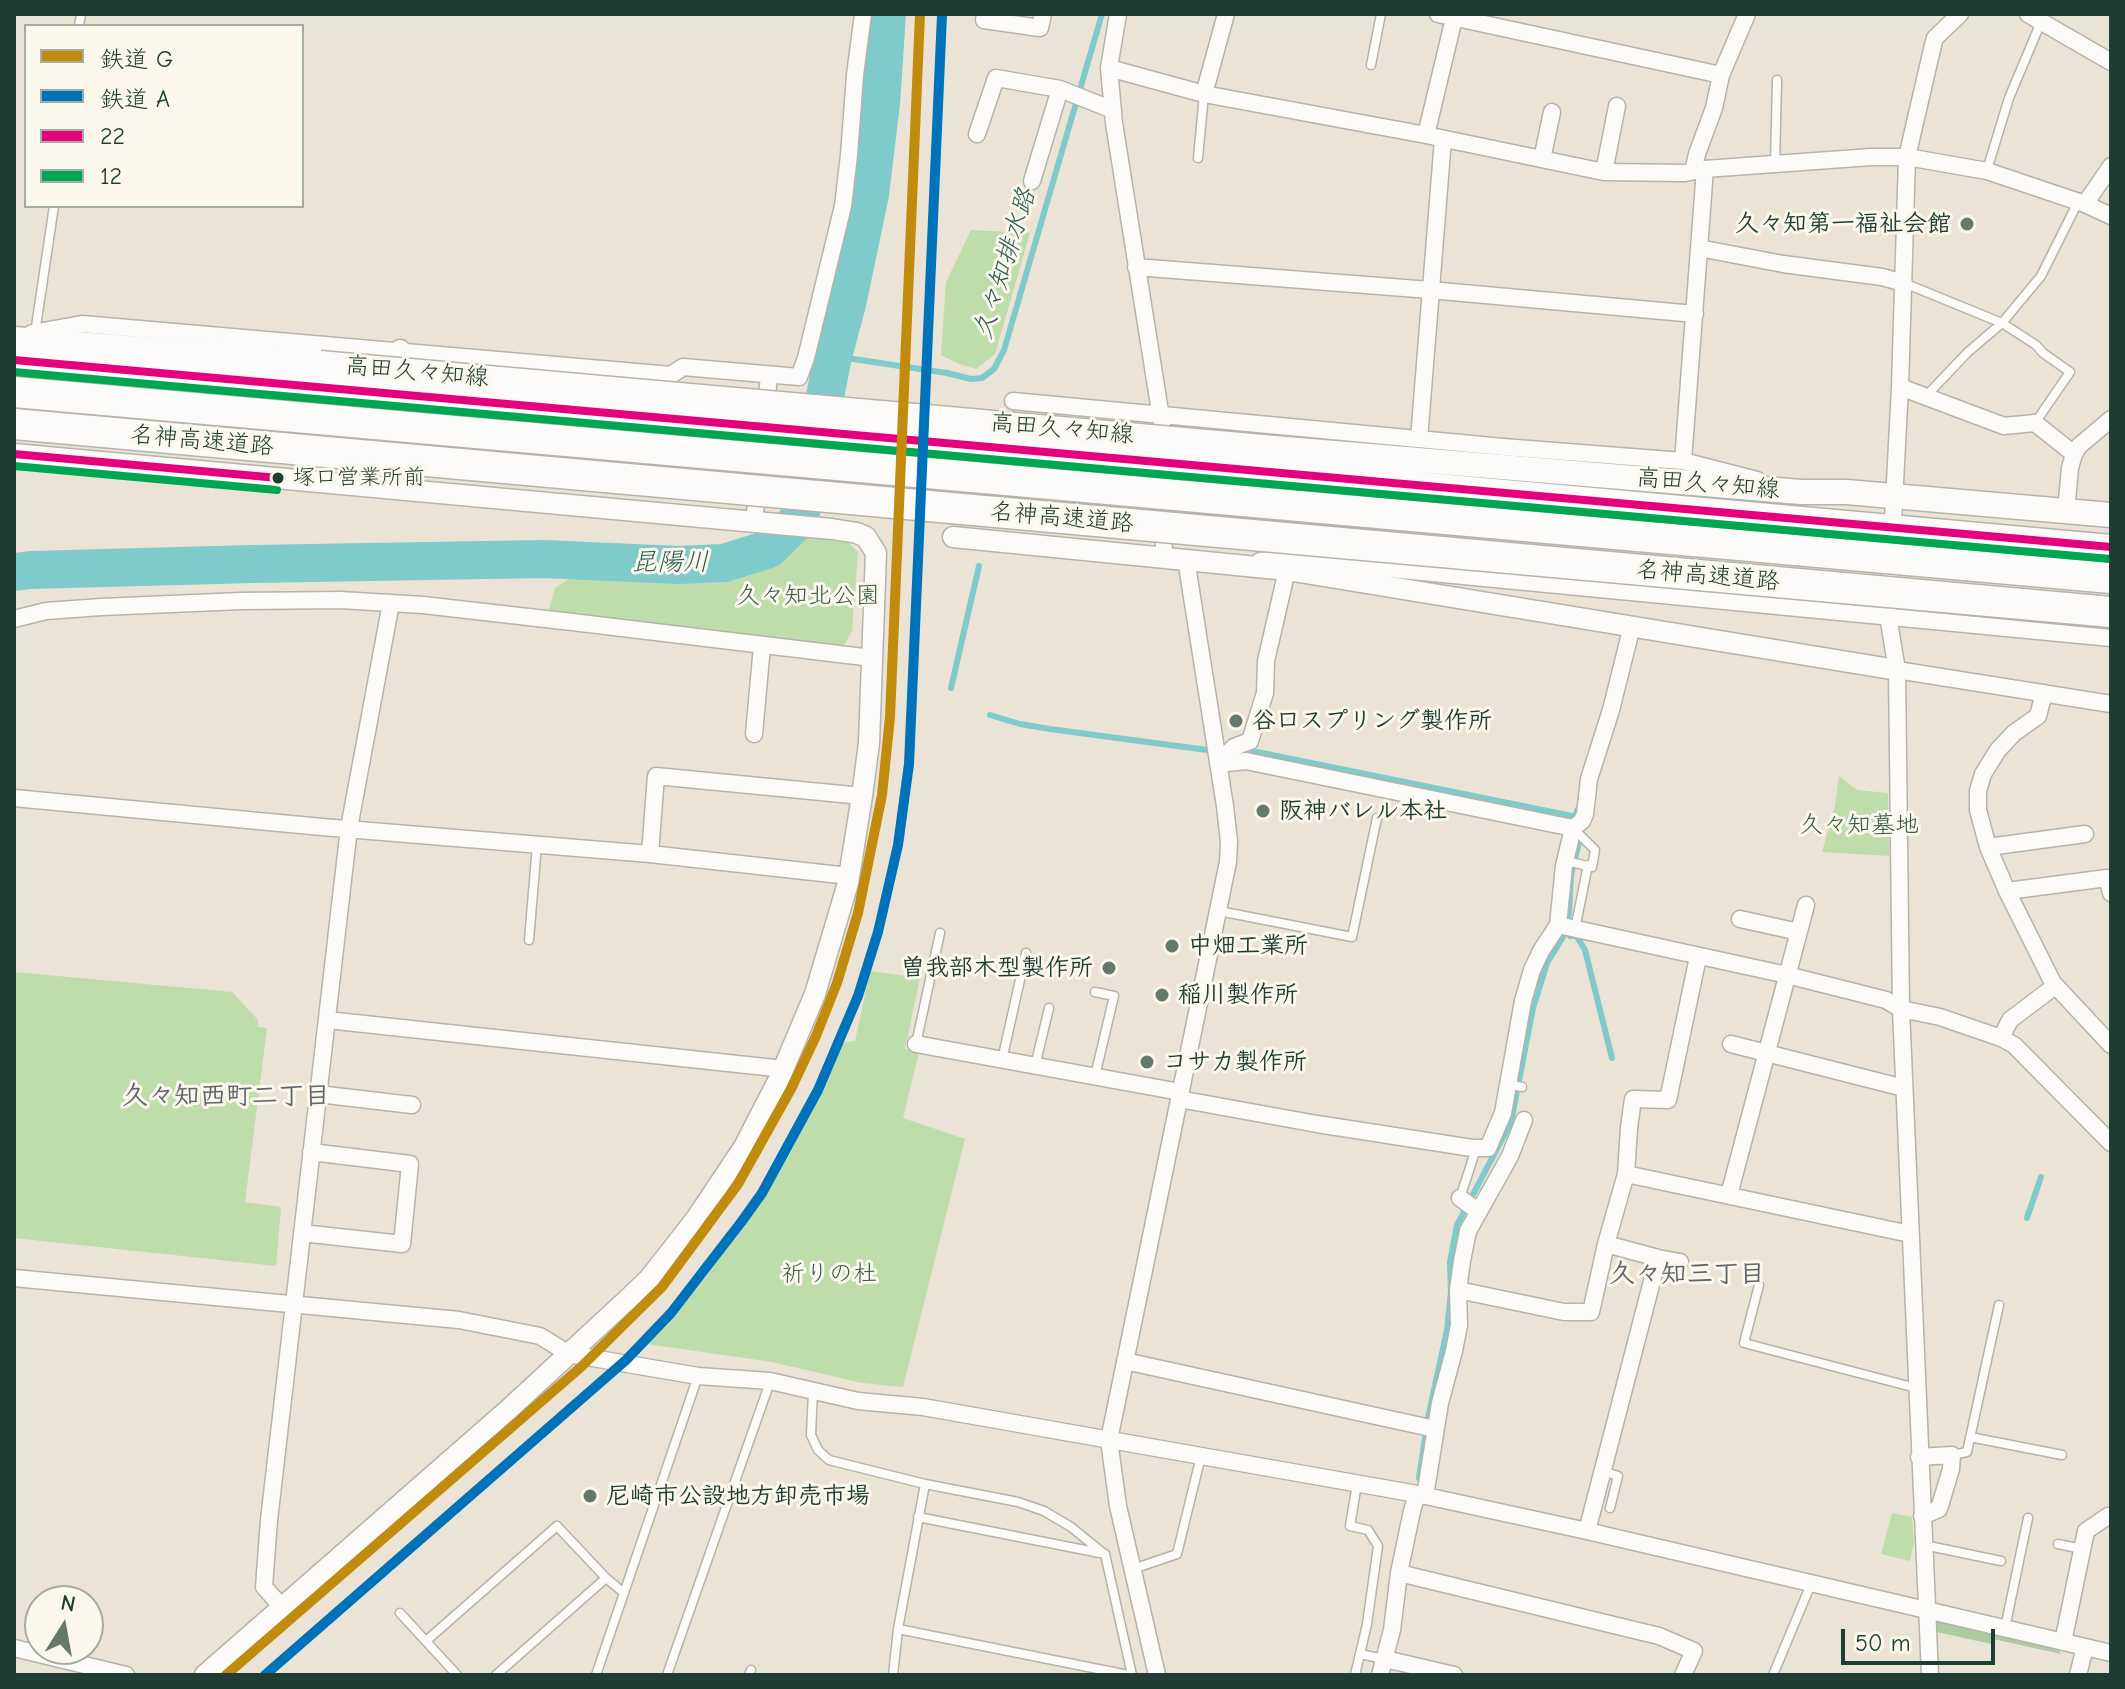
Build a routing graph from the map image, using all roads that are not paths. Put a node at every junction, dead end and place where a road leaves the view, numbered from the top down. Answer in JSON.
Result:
{"nodes":[{"id":1,"x":863,"y":14,"type":"edge"},
{"id":2,"x":985,"y":14,"type":"edge"},
{"id":3,"x":1043,"y":14,"type":"edge"},
{"id":4,"x":1118,"y":14,"type":"edge"},
{"id":5,"x":1226,"y":14,"type":"edge"},
{"id":6,"x":1381,"y":14,"type":"edge"},
{"id":7,"x":1747,"y":14,"type":"edge"},
{"id":8,"x":1960,"y":14,"type":"edge"},
{"id":9,"x":1449,"y":15,"type":"edge"},
{"id":10,"x":2034,"y":17,"type":"edge"},
{"id":11,"x":1944,"y":20,"type":"edge"},
{"id":12,"x":2111,"y":62,"type":"edge"},
{"id":13,"x":1371,"y":65,"type":"dead end"},
{"id":14,"x":1109,"y":68,"type":"junction"},
{"id":15,"x":1721,"y":75,"type":"junction"},
{"id":16,"x":1777,"y":80,"type":"dead end"},
{"id":17,"x":1062,"y":90,"type":"junction"},
{"id":18,"x":1204,"y":94,"type":"junction"},
{"id":19,"x":1617,"y":106,"type":"dead end"},
{"id":20,"x":1113,"y":110,"type":"junction"},
{"id":21,"x":1552,"y":112,"type":"dead end"},
{"id":22,"x":977,"y":134,"type":"dead end"},
{"id":23,"x":1434,"y":137,"type":"junction"},
{"id":24,"x":1907,"y":157,"type":"junction"},
{"id":25,"x":1198,"y":158,"type":"dead end"},
{"id":26,"x":1542,"y":159,"type":"junction"},
{"id":27,"x":1775,"y":164,"type":"junction"},
{"id":28,"x":2111,"y":166,"type":"edge"},
{"id":29,"x":1699,"y":170,"type":"junction"},
{"id":30,"x":1987,"y":171,"type":"junction"},
{"id":31,"x":1604,"y":172,"type":"junction"},
{"id":32,"x":1032,"y":181,"type":"dead end"},
{"id":33,"x":2081,"y":203,"type":"junction"},
{"id":34,"x":54,"y":208,"type":"edge"},
{"id":35,"x":2111,"y":216,"type":"edge"},
{"id":36,"x":1699,"y":248,"type":"junction"},
{"id":37,"x":1136,"y":267,"type":"junction"},
{"id":38,"x":1904,"y":283,"type":"junction"},
{"id":39,"x":1430,"y":290,"type":"junction"},
{"id":40,"x":1695,"y":314,"type":"junction"},
{"id":41,"x":2002,"y":323,"type":"junction"},
{"id":42,"x":24,"y":338,"type":"edge"},
{"id":43,"x":400,"y":350,"type":"junction"},
{"id":44,"x":14,"y":360,"type":"edge"},
{"id":45,"x":318,"y":375,"type":"junction"},
{"id":46,"x":769,"y":376,"type":"junction"},
{"id":47,"x":1900,"y":387,"type":"junction"},
{"id":48,"x":14,"y":392,"type":"edge"},
{"id":49,"x":1926,"y":396,"type":"junction"},
{"id":50,"x":1013,"y":401,"type":"dead end"},
{"id":51,"x":1161,"y":416,"type":"junction"},
{"id":52,"x":2111,"y":419,"type":"edge"},
{"id":53,"x":2035,"y":423,"type":"junction"},
{"id":54,"x":14,"y":424,"type":"edge"},
{"id":55,"x":1419,"y":439,"type":"junction"},
{"id":56,"x":14,"y":454,"type":"edge"},
{"id":57,"x":2074,"y":454,"type":"junction"},
{"id":58,"x":1273,"y":460,"type":"junction"},
{"id":59,"x":1683,"y":461,"type":"junction"},
{"id":60,"x":393,"y":488,"type":"junction"},
{"id":61,"x":1801,"y":492,"type":"junction"},
{"id":62,"x":1896,"y":496,"type":"junction"},
{"id":63,"x":2066,"y":511,"type":"junction"},
{"id":64,"x":2111,"y":515,"type":"edge"},
{"id":65,"x":763,"y":523,"type":"junction"},
{"id":66,"x":1894,"y":528,"type":"junction"},
{"id":67,"x":953,"y":537,"type":"dead end"},
{"id":68,"x":2111,"y":547,"type":"edge"},
{"id":69,"x":1164,"y":557,"type":"junction"},
{"id":70,"x":1186,"y":559,"type":"junction"},
{"id":71,"x":1223,"y":564,"type":"junction"},
{"id":72,"x":1287,"y":570,"type":"junction"},
{"id":73,"x":2111,"y":578,"type":"edge"},
{"id":74,"x":391,"y":603,"type":"junction"},
{"id":75,"x":2111,"y":612,"type":"edge"},
{"id":76,"x":1888,"y":616,"type":"junction"},
{"id":77,"x":14,"y":619,"type":"edge"},
{"id":78,"x":1632,"y":626,"type":"junction"},
{"id":79,"x":2111,"y":638,"type":"edge"},
{"id":80,"x":762,"y":646,"type":"junction"},
{"id":81,"x":873,"y":662,"type":"junction"},
{"id":82,"x":1897,"y":670,"type":"junction"},
{"id":83,"x":2044,"y":693,"type":"junction"},
{"id":84,"x":2111,"y":704,"type":"edge"},
{"id":85,"x":754,"y":734,"type":"dead end"},
{"id":86,"x":1218,"y":764,"type":"junction"},
{"id":87,"x":862,"y":796,"type":"junction"},
{"id":88,"x":14,"y":798,"type":"edge"},
{"id":89,"x":1377,"y":818,"type":"dead end"},
{"id":90,"x":349,"y":828,"type":"junction"},
{"id":91,"x":1573,"y":828,"type":"junction"},
{"id":92,"x":2085,"y":834,"type":"dead end"},
{"id":93,"x":537,"y":844,"type":"junction"},
{"id":94,"x":1988,"y":847,"type":"junction"},
{"id":95,"x":650,"y":854,"type":"junction"},
{"id":96,"x":1578,"y":863,"type":"junction"},
{"id":97,"x":849,"y":876,"type":"junction"},
{"id":98,"x":2007,"y":891,"type":"junction"},
{"id":99,"x":2111,"y":893,"type":"edge"},
{"id":100,"x":1806,"y":905,"type":"dead end"},
{"id":101,"x":1218,"y":911,"type":"junction"},
{"id":102,"x":1740,"y":919,"type":"dead end"},
{"id":103,"x":1567,"y":927,"type":"junction"},
{"id":104,"x":1799,"y":932,"type":"junction"},
{"id":105,"x":940,"y":933,"type":"dead end"},
{"id":106,"x":529,"y":940,"type":"dead end"},
{"id":107,"x":1026,"y":953,"type":"dead end"},
{"id":108,"x":1698,"y":957,"type":"junction"},
{"id":109,"x":1787,"y":975,"type":"junction"},
{"id":110,"x":2055,"y":986,"type":"junction"},
{"id":111,"x":1095,"y":992,"type":"dead end"},
{"id":112,"x":1049,"y":1008,"type":"dead end"},
{"id":113,"x":1901,"y":1009,"type":"junction"},
{"id":114,"x":327,"y":1020,"type":"junction"},
{"id":115,"x":2001,"y":1038,"type":"junction"},
{"id":116,"x":916,"y":1044,"type":"joint"},
{"id":117,"x":1731,"y":1044,"type":"dead end"},
{"id":118,"x":2111,"y":1045,"type":"edge"},
{"id":119,"x":1766,"y":1054,"type":"junction"},
{"id":120,"x":1002,"y":1060,"type":"junction"},
{"id":121,"x":1035,"y":1066,"type":"junction"},
{"id":122,"x":784,"y":1069,"type":"junction"},
{"id":123,"x":1095,"y":1077,"type":"junction"},
{"id":124,"x":1904,"y":1088,"type":"junction"},
{"id":125,"x":318,"y":1094,"type":"junction"},
{"id":126,"x":1180,"y":1095,"type":"junction"},
{"id":127,"x":412,"y":1105,"type":"dead end"},
{"id":128,"x":1524,"y":1120,"type":"dead end"},
{"id":129,"x":2111,"y":1143,"type":"edge"},
{"id":130,"x":1483,"y":1147,"type":"junction"},
{"id":131,"x":311,"y":1152,"type":"junction"},
{"id":132,"x":1510,"y":1156,"type":"junction"},
{"id":133,"x":1626,"y":1174,"type":"junction"},
{"id":134,"x":1729,"y":1195,"type":"junction"},
{"id":135,"x":1460,"y":1198,"type":"joint"},
{"id":136,"x":1479,"y":1212,"type":"junction"},
{"id":137,"x":302,"y":1233,"type":"junction"},
{"id":138,"x":1910,"y":1234,"type":"junction"},
{"id":139,"x":1606,"y":1244,"type":"junction"},
{"id":140,"x":14,"y":1278,"type":"edge"},
{"id":141,"x":1759,"y":1285,"type":"dead end"},
{"id":142,"x":1458,"y":1290,"type":"junction"},
{"id":143,"x":295,"y":1304,"type":"junction"},
{"id":144,"x":1999,"y":1305,"type":"dead end"},
{"id":145,"x":569,"y":1354,"type":"junction"},
{"id":146,"x":1125,"y":1361,"type":"junction"},
{"id":147,"x":698,"y":1376,"type":"junction"},
{"id":148,"x":770,"y":1381,"type":"junction"},
{"id":149,"x":1916,"y":1388,"type":"junction"},
{"id":150,"x":813,"y":1390,"type":"junction"},
{"id":151,"x":1428,"y":1428,"type":"junction"},
{"id":152,"x":1970,"y":1437,"type":"junction"},
{"id":153,"x":1109,"y":1440,"type":"junction"},
{"id":154,"x":1952,"y":1455,"type":"junction"},
{"id":155,"x":2062,"y":1455,"type":"dead end"},
{"id":156,"x":1201,"y":1456,"type":"junction"},
{"id":157,"x":1919,"y":1457,"type":"junction"},
{"id":158,"x":1602,"y":1471,"type":"junction"},
{"id":159,"x":925,"y":1484,"type":"junction"},
{"id":160,"x":1357,"y":1484,"type":"junction"},
{"id":161,"x":1421,"y":1495,"type":"junction"},
{"id":162,"x":1610,"y":1508,"type":"dead end"},
{"id":163,"x":1922,"y":1516,"type":"junction"},
{"id":164,"x":2111,"y":1516,"type":"edge"},
{"id":165,"x":918,"y":1517,"type":"junction"},
{"id":166,"x":2028,"y":1518,"type":"dead end"},
{"id":167,"x":1587,"y":1531,"type":"junction"},
{"id":168,"x":2058,"y":1544,"type":"dead end"},
{"id":169,"x":1923,"y":1545,"type":"junction"},
{"id":170,"x":2083,"y":1549,"type":"junction"},
{"id":171,"x":1105,"y":1554,"type":"junction"},
{"id":172,"x":2001,"y":1561,"type":"dead end"},
{"id":173,"x":1133,"y":1569,"type":"junction"},
{"id":174,"x":1399,"y":1573,"type":"junction"},
{"id":175,"x":606,"y":1578,"type":"junction"},
{"id":176,"x":1811,"y":1584,"type":"junction"},
{"id":177,"x":624,"y":1593,"type":"junction"},
{"id":178,"x":282,"y":1607,"type":"junction"},
{"id":179,"x":1926,"y":1611,"type":"junction"},
{"id":180,"x":400,"y":1613,"type":"dead end"},
{"id":181,"x":898,"y":1629,"type":"junction"},
{"id":182,"x":2004,"y":1629,"type":"junction"},
{"id":183,"x":426,"y":1641,"type":"junction"},
{"id":184,"x":2063,"y":1642,"type":"junction"},
{"id":185,"x":2085,"y":1647,"type":"junction"},
{"id":186,"x":14,"y":1648,"type":"edge"},
{"id":187,"x":2111,"y":1653,"type":"edge"},
{"id":188,"x":1360,"y":1654,"type":"junction"},
{"id":189,"x":1382,"y":1667,"type":"edge"},
{"id":190,"x":126,"y":1675,"type":"edge"},
{"id":191,"x":205,"y":1675,"type":"edge"},
{"id":192,"x":457,"y":1675,"type":"edge"},
{"id":193,"x":496,"y":1675,"type":"edge"},
{"id":194,"x":596,"y":1675,"type":"edge"},
{"id":195,"x":667,"y":1675,"type":"edge"},
{"id":196,"x":893,"y":1675,"type":"edge"},
{"id":197,"x":1130,"y":1675,"type":"edge"},
{"id":198,"x":1157,"y":1675,"type":"edge"},
{"id":199,"x":1355,"y":1675,"type":"edge"},
{"id":200,"x":1454,"y":1675,"type":"edge"},
{"id":201,"x":1683,"y":1675,"type":"edge"},
{"id":202,"x":1773,"y":1675,"type":"edge"},
{"id":203,"x":1930,"y":1675,"type":"edge"},
{"id":204,"x":2078,"y":1675,"type":"edge"}],
"edges":[{"from":1,"to":46,"type":"street"},
{"from":2,"to":3,"type":"street"},
{"from":4,"to":14,"type":"street"},
{"from":5,"to":18,"type":"street"},
{"from":6,"to":13,"type":"lane"},
{"from":7,"to":15,"type":"street"},
{"from":8,"to":11,"type":"street"},
{"from":9,"to":15,"type":"street"},
{"from":9,"to":23,"type":"street"},
{"from":10,"to":12,"type":"street"},
{"from":10,"to":30,"type":"lane"},
{"from":11,"to":24,"type":"street"},
{"from":14,"to":18,"type":"street"},
{"from":14,"to":20,"type":"street"},
{"from":15,"to":29,"type":"street"},
{"from":16,"to":27,"type":"lane"},
{"from":17,"to":20,"type":"street"},
{"from":17,"to":22,"type":"street"},
{"from":17,"to":32,"type":"street"},
{"from":18,"to":23,"type":"street"},
{"from":18,"to":25,"type":"lane"},
{"from":19,"to":31,"type":"street"},
{"from":20,"to":37,"type":"street"},
{"from":21,"to":26,"type":"street"},
{"from":23,"to":26,"type":"street"},
{"from":23,"to":39,"type":"street"},
{"from":24,"to":27,"type":"street"},
{"from":24,"to":30,"type":"street"},
{"from":24,"to":38,"type":"street"},
{"from":26,"to":31,"type":"street"},
{"from":27,"to":29,"type":"street"},
{"from":28,"to":33,"type":"street"},
{"from":29,"to":31,"type":"street"},
{"from":29,"to":36,"type":"street"},
{"from":30,"to":33,"type":"street"},
{"from":33,"to":35,"type":"street"},
{"from":33,"to":41,"type":"lane"},
{"from":34,"to":42,"type":"lane"},
{"from":36,"to":38,"type":"street"},
{"from":36,"to":40,"type":"street"},
{"from":37,"to":39,"type":"street"},
{"from":37,"to":51,"type":"street"},
{"from":38,"to":41,"type":"lane"},
{"from":38,"to":47,"type":"street"},
{"from":39,"to":40,"type":"street"},
{"from":39,"to":55,"type":"street"},
{"from":40,"to":59,"type":"street"},
{"from":41,"to":49,"type":"lane"},
{"from":41,"to":53,"type":"lane"},
{"from":42,"to":43,"type":"street"},
{"from":42,"to":45,"type":"main road","name":"高田久々知線"},
{"from":43,"to":46,"type":"street"},
{"from":43,"to":60,"type":"street"},
{"from":44,"to":45,"type":"main road","name":"高田久々知線"},
{"from":45,"to":58,"type":"main road","name":"高田久々知線","bridge":true},
{"from":46,"to":65,"type":"street"},
{"from":47,"to":49,"type":"street"},
{"from":47,"to":62,"type":"street"},
{"from":48,"to":73,"type":"highway","name":"名神高速道路","bridge":true},
{"from":49,"to":53,"type":"street"},
{"from":50,"to":51,"type":"street"},
{"from":51,"to":55,"type":"street"},
{"from":51,"to":69,"type":"street"},
{"from":52,"to":57,"type":"street"},
{"from":53,"to":57,"type":"street"},
{"from":54,"to":75,"type":"highway","name":"名神高速道路","bridge":true},
{"from":55,"to":59,"type":"street"},
{"from":56,"to":60,"type":"street"},
{"from":57,"to":63,"type":"street"},
{"from":58,"to":61,"type":"main road","name":"高田久々知線"},
{"from":58,"to":66,"type":"main road","name":"高田久々知線"},
{"from":59,"to":61,"type":"street"},
{"from":60,"to":65,"type":"street"},
{"from":61,"to":62,"type":"main road","name":"高田久々知線"},
{"from":62,"to":63,"type":"main road","name":"高田久々知線"},
{"from":62,"to":66,"type":"street"},
{"from":63,"to":64,"type":"main road","name":"高田久々知線"},
{"from":65,"to":81,"type":"street"},
{"from":66,"to":68,"type":"main road","name":"高田久々知線"},
{"from":66,"to":76,"type":"street"},
{"from":67,"to":69,"type":"street"},
{"from":69,"to":70,"type":"street"},
{"from":70,"to":71,"type":"street"},
{"from":70,"to":86,"type":"street"},
{"from":71,"to":72,"type":"street"},
{"from":71,"to":76,"type":"street"},
{"from":72,"to":78,"type":"street"},
{"from":72,"to":86,"type":"street"},
{"from":74,"to":77,"type":"street"},
{"from":74,"to":80,"type":"street"},
{"from":74,"to":90,"type":"street"},
{"from":76,"to":79,"type":"street"},
{"from":76,"to":82,"type":"street"},
{"from":78,"to":82,"type":"street"},
{"from":78,"to":91,"type":"street"},
{"from":80,"to":81,"type":"street"},
{"from":80,"to":85,"type":"street"},
{"from":81,"to":87,"type":"street"},
{"from":82,"to":83,"type":"street"},
{"from":82,"to":113,"type":"street"},
{"from":83,"to":84,"type":"street"},
{"from":83,"to":94,"type":"street"},
{"from":86,"to":91,"type":"street"},
{"from":86,"to":101,"type":"street"},
{"from":87,"to":95,"type":"street"},
{"from":87,"to":97,"type":"street"},
{"from":88,"to":90,"type":"street"},
{"from":89,"to":101,"type":"lane"},
{"from":90,"to":93,"type":"street"},
{"from":90,"to":114,"type":"street"},
{"from":91,"to":96,"type":"street"},
{"from":91,"to":96,"type":"lane"},
{"from":92,"to":94,"type":"street"},
{"from":93,"to":95,"type":"street"},
{"from":93,"to":106,"type":"lane"},
{"from":94,"to":98,"type":"street"},
{"from":95,"to":97,"type":"street"},
{"from":96,"to":103,"type":"street"},
{"from":96,"to":103,"type":"lane"},
{"from":97,"to":122,"type":"street"},
{"from":98,"to":99,"type":"street"},
{"from":98,"to":110,"type":"street"},
{"from":100,"to":104,"type":"street"},
{"from":101,"to":126,"type":"street"},
{"from":102,"to":104,"type":"street"},
{"from":103,"to":108,"type":"street"},
{"from":103,"to":130,"type":"street"},
{"from":104,"to":109,"type":"street"},
{"from":105,"to":116,"type":"lane"},
{"from":107,"to":120,"type":"lane"},
{"from":108,"to":109,"type":"street"},
{"from":108,"to":133,"type":"street"},
{"from":109,"to":113,"type":"street"},
{"from":109,"to":119,"type":"street"},
{"from":110,"to":115,"type":"street"},
{"from":110,"to":118,"type":"street"},
{"from":111,"to":123,"type":"lane"},
{"from":112,"to":121,"type":"lane"},
{"from":113,"to":115,"type":"street"},
{"from":113,"to":124,"type":"street"},
{"from":114,"to":122,"type":"street"},
{"from":114,"to":125,"type":"street"},
{"from":115,"to":129,"type":"street"},
{"from":116,"to":120,"type":"street"},
{"from":117,"to":119,"type":"street"},
{"from":119,"to":124,"type":"street"},
{"from":119,"to":134,"type":"street"},
{"from":120,"to":121,"type":"street"},
{"from":121,"to":123,"type":"street"},
{"from":122,"to":145,"type":"street"},
{"from":123,"to":126,"type":"street"},
{"from":124,"to":138,"type":"street"},
{"from":125,"to":127,"type":"street"},
{"from":125,"to":131,"type":"street"},
{"from":126,"to":130,"type":"street"},
{"from":126,"to":146,"type":"street"},
{"from":128,"to":132,"type":"street"},
{"from":130,"to":132,"type":"street"},
{"from":130,"to":135,"type":"lane"},
{"from":131,"to":137,"type":"street"},
{"from":131,"to":137,"type":"street"},
{"from":132,"to":136,"type":"street"},
{"from":133,"to":134,"type":"street"},
{"from":133,"to":139,"type":"street"},
{"from":134,"to":138,"type":"street"},
{"from":135,"to":136,"type":"street"},
{"from":136,"to":142,"type":"street"},
{"from":137,"to":143,"type":"street"},
{"from":138,"to":149,"type":"street"},
{"from":139,"to":142,"type":"street"},
{"from":139,"to":158,"type":"street"},
{"from":140,"to":143,"type":"street"},
{"from":141,"to":149,"type":"lane"},
{"from":142,"to":151,"type":"street"},
{"from":143,"to":145,"type":"street"},
{"from":143,"to":178,"type":"street"},
{"from":144,"to":152,"type":"lane"},
{"from":145,"to":147,"type":"street"},
{"from":145,"to":178,"type":"street"},
{"from":146,"to":151,"type":"street"},
{"from":146,"to":153,"type":"street"},
{"from":147,"to":148,"type":"street"},
{"from":147,"to":177,"type":"lane"},
{"from":148,"to":150,"type":"street"},
{"from":148,"to":195,"type":"lane"},
{"from":149,"to":157,"type":"street"},
{"from":150,"to":153,"type":"street"},
{"from":150,"to":159,"type":"lane"},
{"from":151,"to":161,"type":"street"},
{"from":152,"to":154,"type":"lane"},
{"from":152,"to":155,"type":"lane"},
{"from":153,"to":156,"type":"street"},
{"from":153,"to":173,"type":"street"},
{"from":154,"to":157,"type":"street"},
{"from":154,"to":163,"type":"street"},
{"from":156,"to":160,"type":"street"},
{"from":156,"to":173,"type":"lane"},
{"from":157,"to":163,"type":"street"},
{"from":158,"to":162,"type":"lane"},
{"from":158,"to":167,"type":"street"},
{"from":159,"to":165,"type":"lane"},
{"from":159,"to":171,"type":"lane"},
{"from":160,"to":161,"type":"street"},
{"from":160,"to":188,"type":"lane"},
{"from":161,"to":167,"type":"street"},
{"from":161,"to":174,"type":"street"},
{"from":163,"to":169,"type":"street"},
{"from":164,"to":170,"type":"street"},
{"from":165,"to":171,"type":"lane"},
{"from":165,"to":181,"type":"lane"},
{"from":166,"to":182,"type":"lane"},
{"from":167,"to":176,"type":"street"},
{"from":168,"to":170,"type":"lane"},
{"from":169,"to":172,"type":"lane"},
{"from":169,"to":179,"type":"street"},
{"from":170,"to":184,"type":"street"},
{"from":171,"to":197,"type":"lane"},
{"from":173,"to":198,"type":"street"},
{"from":174,"to":189,"type":"street"},
{"from":174,"to":201,"type":"street"},
{"from":175,"to":177,"type":"lane"},
{"from":175,"to":183,"type":"lane"},
{"from":175,"to":193,"type":"lane"},
{"from":176,"to":179,"type":"street"},
{"from":176,"to":202,"type":"lane"},
{"from":177,"to":194,"type":"lane"},
{"from":178,"to":191,"type":"street"},
{"from":179,"to":182,"type":"street"},
{"from":179,"to":203,"type":"street"},
{"from":180,"to":183,"type":"lane"},
{"from":181,"to":196,"type":"lane"},
{"from":181,"to":197,"type":"lane"},
{"from":182,"to":184,"type":"street"},
{"from":183,"to":192,"type":"lane"},
{"from":184,"to":185,"type":"street"},
{"from":185,"to":187,"type":"street"},
{"from":185,"to":204,"type":"street"},
{"from":186,"to":190,"type":"street"},
{"from":188,"to":189,"type":"lane"},
{"from":188,"to":199,"type":"lane"},
{"from":189,"to":200,"type":"street"}]}
